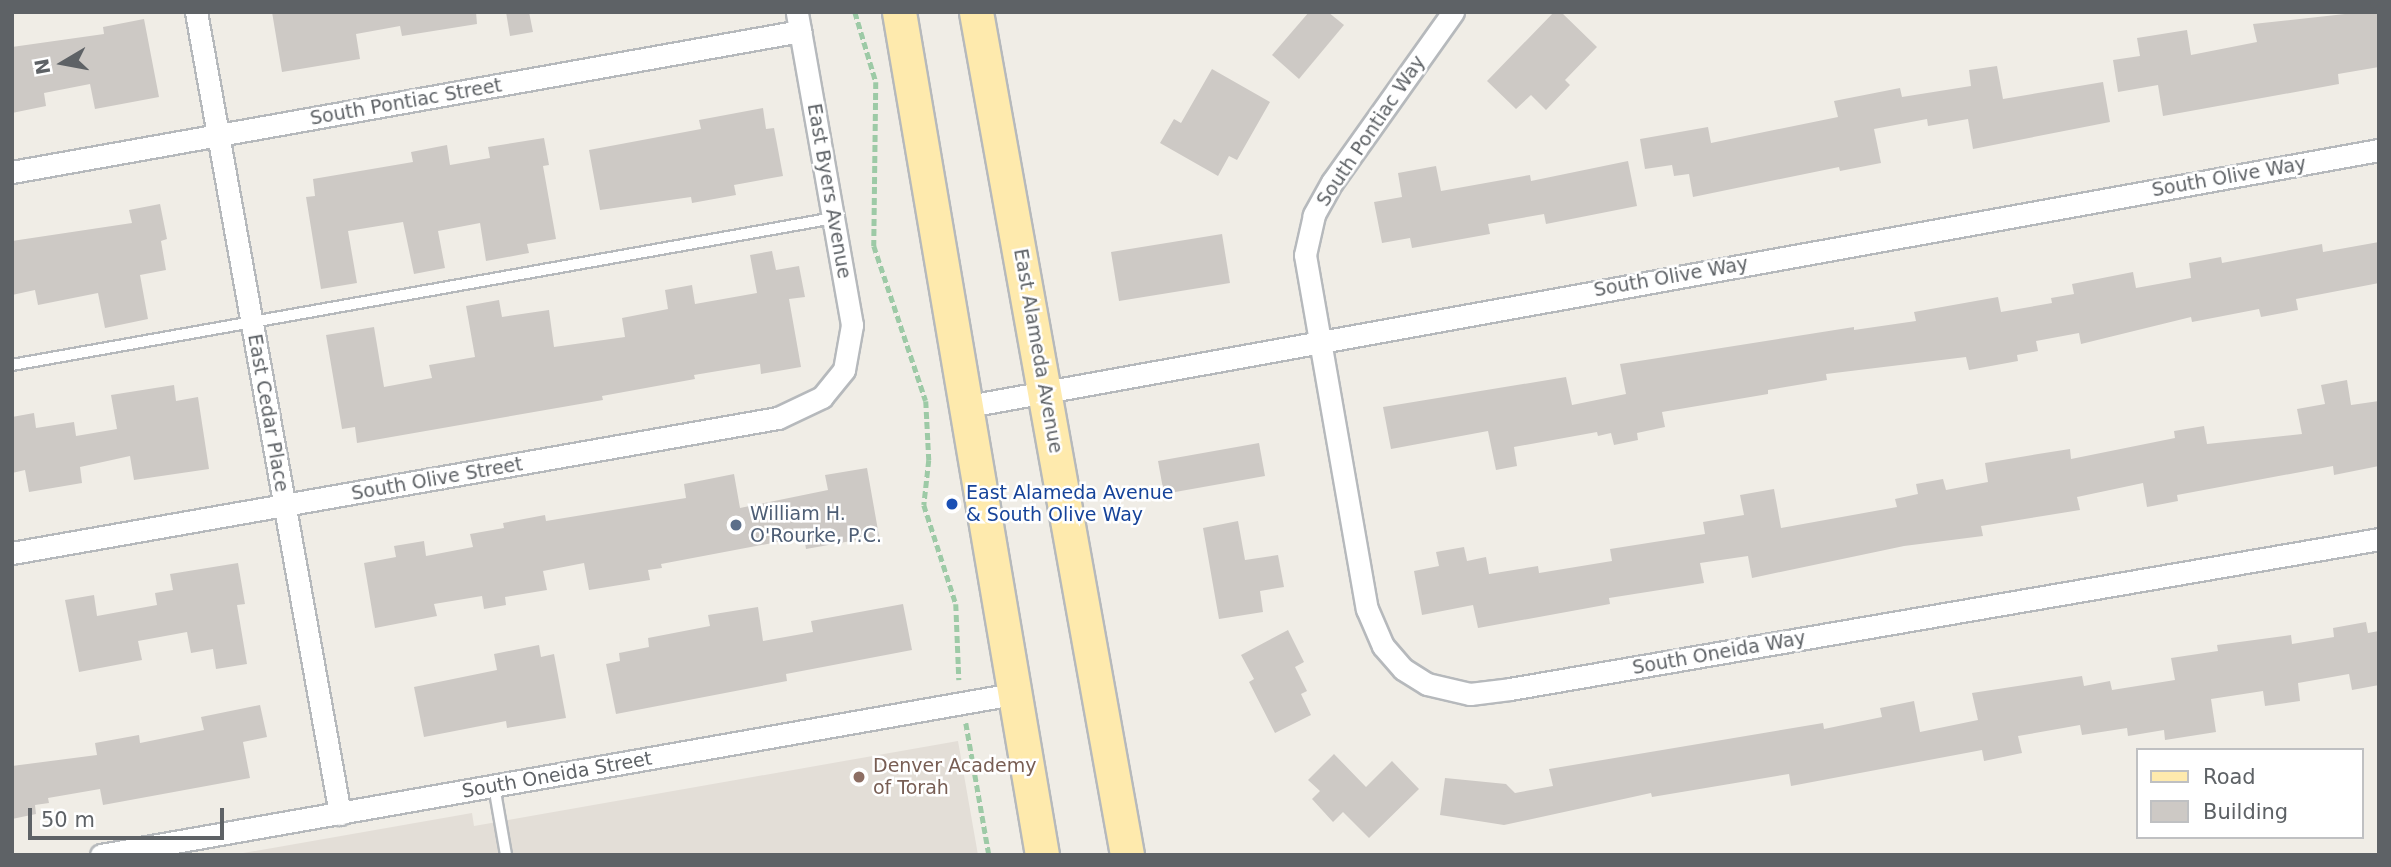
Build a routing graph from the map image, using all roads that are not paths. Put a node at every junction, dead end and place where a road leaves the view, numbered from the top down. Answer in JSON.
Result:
{"nodes":[{"id":1,"x":196,"y":12,"type":"edge"},
{"id":2,"x":899,"y":12,"type":"edge"},
{"id":3,"x":976,"y":12,"type":"edge"},
{"id":4,"x":1453,"y":12,"type":"edge"},
{"id":5,"x":798,"y":22,"type":"edge"},
{"id":6,"x":218,"y":135,"type":"junction"},
{"id":7,"x":2379,"y":150,"type":"edge"},
{"id":8,"x":12,"y":172,"type":"edge"},
{"id":9,"x":834,"y":218,"type":"junction"},
{"id":10,"x":253,"y":323,"type":"junction"},
{"id":11,"x":1318,"y":340,"type":"junction"},
{"id":12,"x":12,"y":365,"type":"edge"},
{"id":13,"x":844,"y":370,"type":"joint"},
{"id":14,"x":1046,"y":391,"type":"junction"},
{"id":15,"x":963,"y":407,"type":"junction"},
{"id":16,"x":284,"y":506,"type":"junction"},
{"id":17,"x":2379,"y":539,"type":"edge"},
{"id":18,"x":12,"y":553,"type":"edge"},
{"id":19,"x":1013,"y":694,"type":"junction"},
{"id":20,"x":494,"y":786,"type":"junction"},
{"id":21,"x":340,"y":814,"type":"junction"},
{"id":22,"x":101,"y":855,"type":"edge"},
{"id":23,"x":506,"y":855,"type":"edge"},
{"id":24,"x":1042,"y":855,"type":"edge"},
{"id":25,"x":1127,"y":855,"type":"edge"}],
"edges":[{"from":1,"to":6,"type":"street","name":"East Cedar Place"},
{"from":2,"to":15,"type":"main road"},
{"from":3,"to":14,"type":"main road","name":"East Alameda Avenue"},
{"from":4,"to":11,"type":"street","name":"South Pontiac Way"},
{"from":5,"to":6,"type":"street","name":"South Pontiac Street"},
{"from":5,"to":9,"type":"street","name":"East Byers Avenue"},
{"from":6,"to":8,"type":"street","name":"South Pontiac Street"},
{"from":6,"to":10,"type":"street","name":"East Cedar Place"},
{"from":7,"to":11,"type":"street","name":"South Olive Way"},
{"from":9,"to":10,"type":"lane"},
{"from":9,"to":13,"type":"street","name":"East Byers Avenue"},
{"from":10,"to":12,"type":"lane"},
{"from":10,"to":16,"type":"street","name":"East Cedar Place"},
{"from":11,"to":14,"type":"street","name":"South Olive Way"},
{"from":11,"to":17,"type":"street","name":"South Oneida Way"},
{"from":13,"to":16,"type":"street","name":"South Olive Street"},
{"from":14,"to":15,"type":"street","name":"South Olive Way"},
{"from":14,"to":25,"type":"main road","name":"East Alameda Avenue"},
{"from":15,"to":19,"type":"main road"},
{"from":16,"to":18,"type":"street","name":"South Olive Street"},
{"from":16,"to":21,"type":"street","name":"East Cedar Place"},
{"from":19,"to":20,"type":"street","name":"South Oneida Street"},
{"from":19,"to":24,"type":"main road"},
{"from":20,"to":21,"type":"street","name":"South Oneida Street"},
{"from":20,"to":23,"type":"lane"},
{"from":21,"to":22,"type":"street","name":"South Oneida Street"}]}
